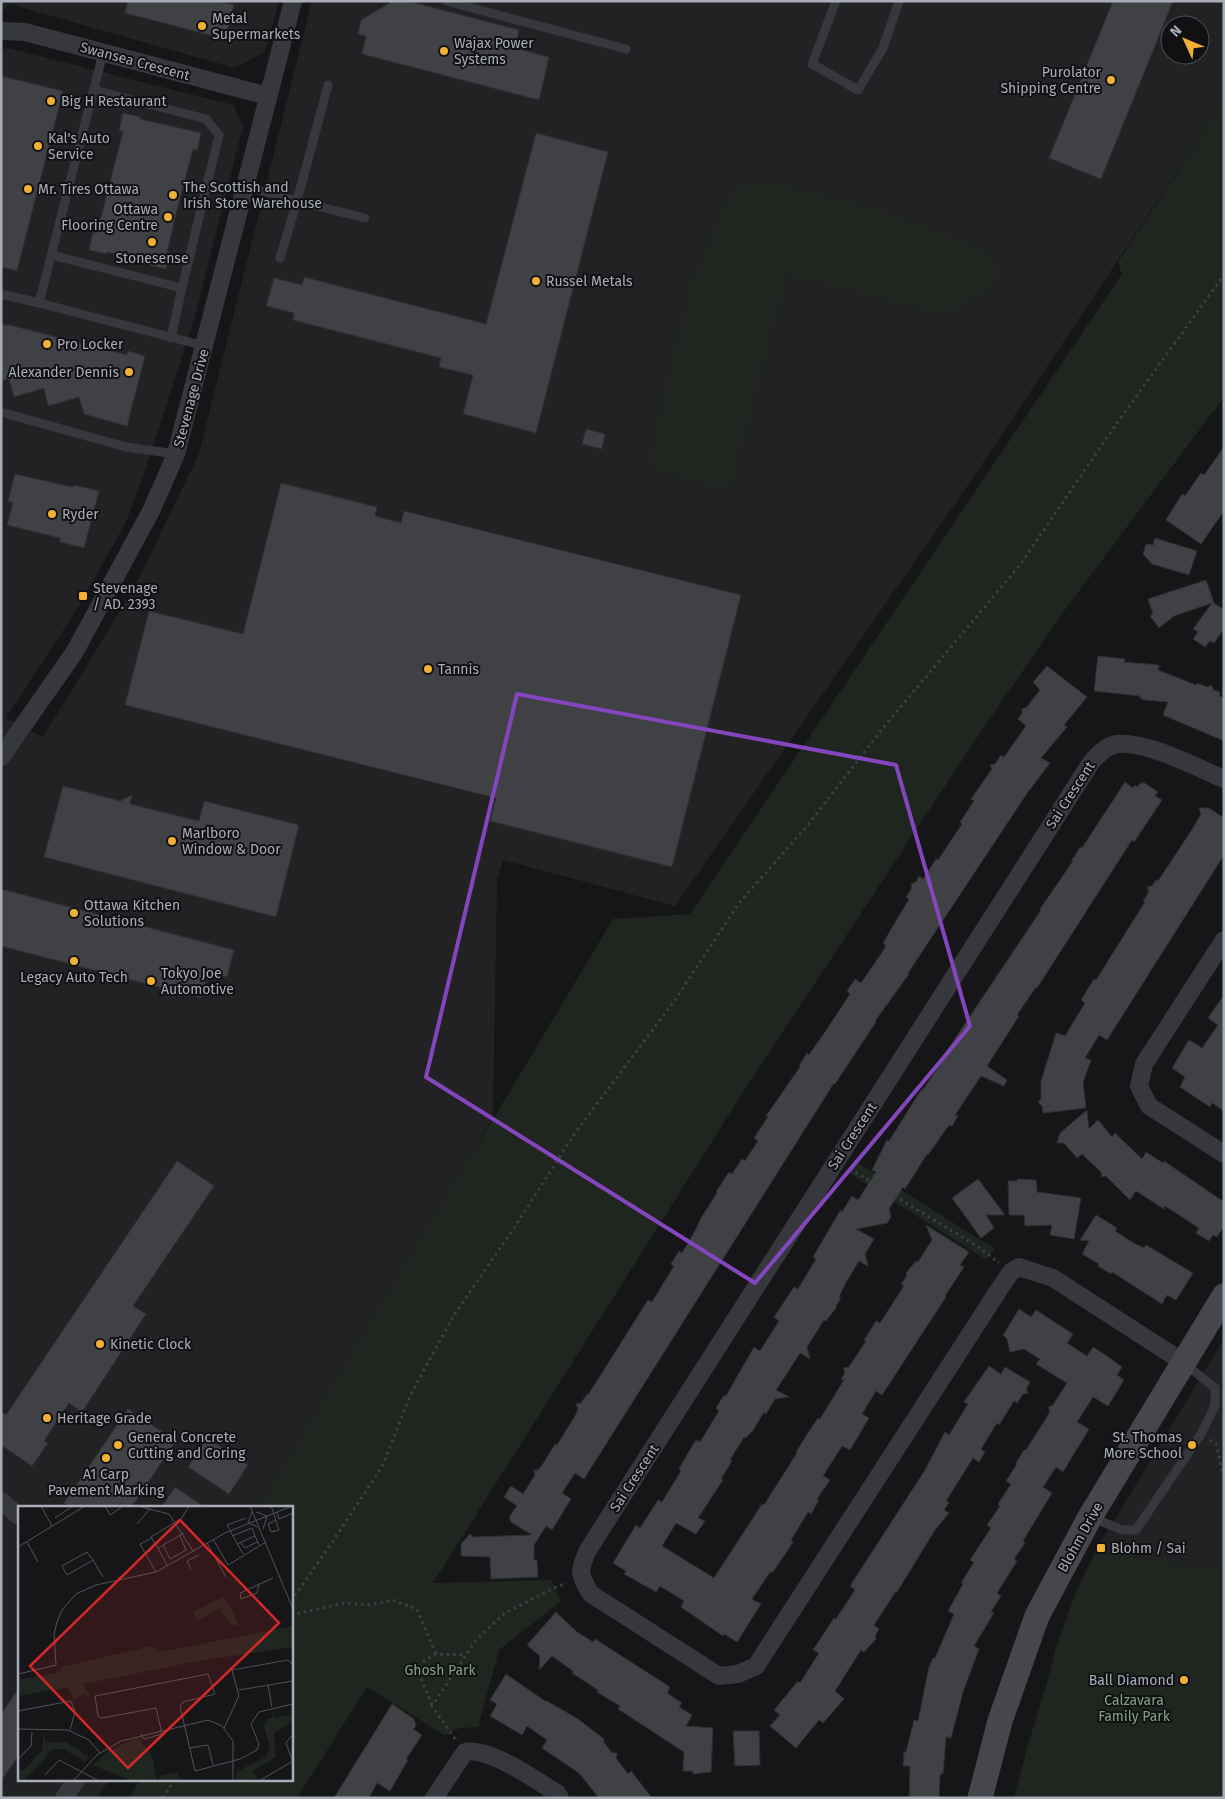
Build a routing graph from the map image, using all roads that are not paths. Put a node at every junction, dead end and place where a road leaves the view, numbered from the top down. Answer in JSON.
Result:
{"nodes":[{"id":1,"x":293,"y":1,"type":"edge"},
{"id":2,"x":446,"y":1,"type":"edge"},
{"id":3,"x":836,"y":1,"type":"edge"},
{"id":4,"x":899,"y":1,"type":"edge"},
{"id":5,"x":1,"y":31,"type":"edge"},
{"id":6,"x":626,"y":49,"type":"dead end"},
{"id":7,"x":103,"y":53,"type":"junction"},
{"id":8,"x":328,"y":86,"type":"dead end"},
{"id":9,"x":94,"y":90,"type":"junction"},
{"id":10,"x":268,"y":96,"type":"junction"},
{"id":11,"x":245,"y":186,"type":"junction"},
{"id":12,"x":297,"y":200,"type":"junction"},
{"id":13,"x":365,"y":218,"type":"dead end"},
{"id":14,"x":51,"y":255,"type":"junction"},
{"id":15,"x":280,"y":258,"type":"dead end"},
{"id":16,"x":182,"y":288,"type":"junction"},
{"id":17,"x":1,"y":294,"type":"edge"},
{"id":18,"x":39,"y":303,"type":"junction"},
{"id":19,"x":170,"y":338,"type":"junction"},
{"id":20,"x":204,"y":346,"type":"junction"},
{"id":21,"x":1,"y":412,"type":"edge"},
{"id":22,"x":176,"y":454,"type":"junction"},
{"id":23,"x":1,"y":757,"type":"edge"},
{"id":24,"x":1224,"y":779,"type":"edge"},
{"id":25,"x":1224,"y":940,"type":"edge"},
{"id":26,"x":1224,"y":1154,"type":"edge"},
{"id":27,"x":1224,"y":1296,"type":"edge"},
{"id":28,"x":1183,"y":1362,"type":"junction"},
{"id":29,"x":1,"y":1501,"type":"edge"},
{"id":30,"x":18,"y":1515,"type":"edge"},
{"id":31,"x":1090,"y":1517,"type":"junction"},
{"id":32,"x":75,"y":1782,"type":"edge"},
{"id":33,"x":64,"y":1798,"type":"edge"},
{"id":34,"x":434,"y":1798,"type":"edge"},
{"id":35,"x":560,"y":1798,"type":"edge"},
{"id":36,"x":980,"y":1798,"type":"edge"}],
"edges":[{"from":1,"to":10,"type":"street","name":"Stevenage Drive"},
{"from":2,"to":6,"type":"lane"},
{"from":3,"to":4,"type":"lane"},
{"from":5,"to":7,"type":"street","name":"Swansea Crescent"},
{"from":7,"to":9,"type":"lane"},
{"from":7,"to":10,"type":"street","name":"Swansea Crescent"},
{"from":8,"to":12,"type":"lane"},
{"from":9,"to":14,"type":"lane"},
{"from":9,"to":16,"type":"lane"},
{"from":10,"to":11,"type":"street","name":"Stevenage Drive"},
{"from":11,"to":12,"type":"lane"},
{"from":11,"to":20,"type":"street","name":"Stevenage Drive"},
{"from":12,"to":13,"type":"lane"},
{"from":12,"to":15,"type":"lane"},
{"from":14,"to":16,"type":"lane"},
{"from":14,"to":18,"type":"lane"},
{"from":16,"to":19,"type":"lane"},
{"from":17,"to":18,"type":"lane"},
{"from":18,"to":19,"type":"lane"},
{"from":19,"to":20,"type":"lane"},
{"from":20,"to":22,"type":"street","name":"Stevenage Drive"},
{"from":21,"to":22,"type":"lane"},
{"from":22,"to":23,"type":"street","name":"Stevenage Drive"},
{"from":24,"to":28,"type":"street","name":"Sai Crescent"},
{"from":25,"to":26,"type":"street"},
{"from":27,"to":28,"type":"street","name":"Blohm Drive"},
{"from":28,"to":31,"type":"street","name":"Blohm Drive"},
{"from":28,"to":31,"type":"lane"},
{"from":29,"to":30,"type":"street"},
{"from":31,"to":36,"type":"street","name":"Blohm Drive"},
{"from":32,"to":33,"type":"street"},
{"from":34,"to":35,"type":"street"}]}
